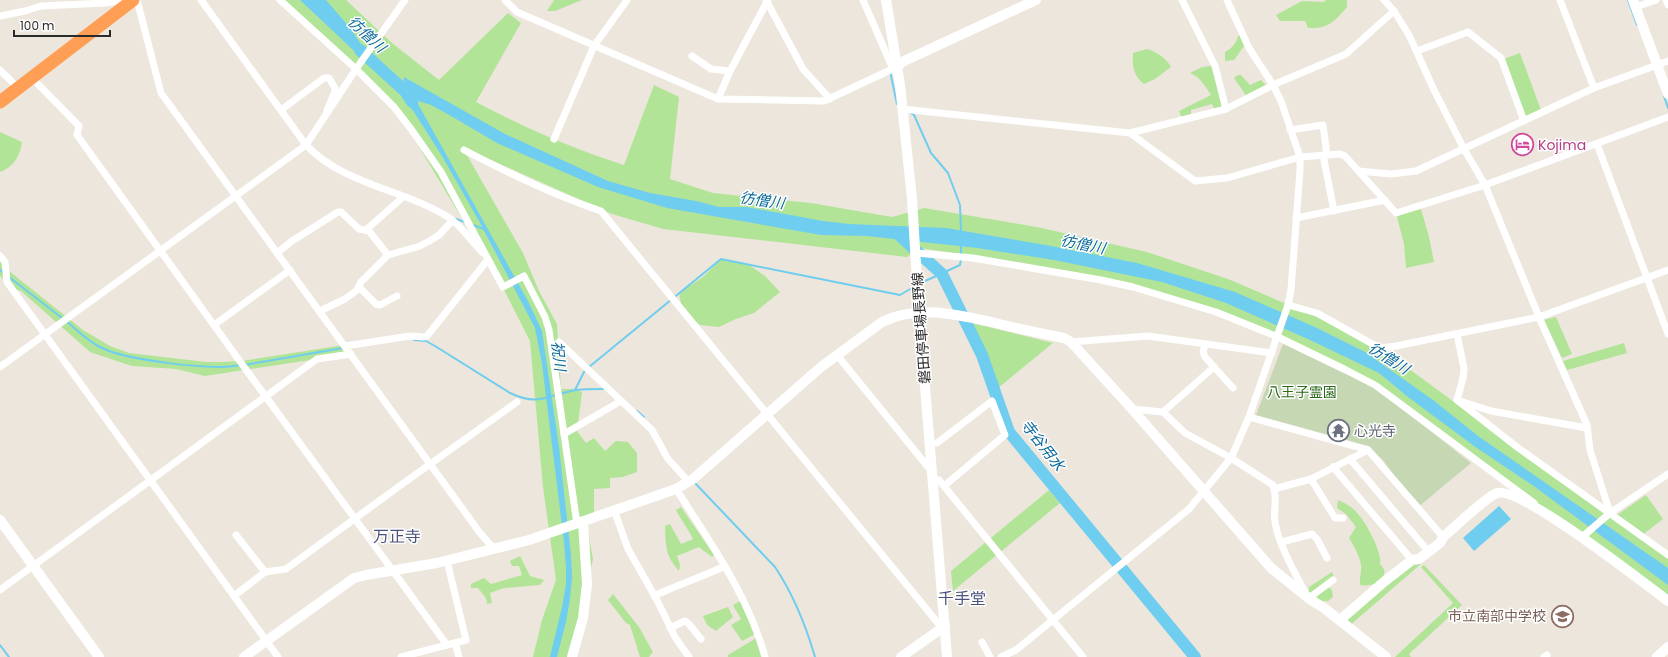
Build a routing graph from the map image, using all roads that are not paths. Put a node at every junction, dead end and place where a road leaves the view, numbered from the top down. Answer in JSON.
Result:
{"nodes":[{"id":1,"x":201,"y":0,"type":"edge"},
{"id":2,"x":280,"y":0,"type":"edge"},
{"id":3,"x":505,"y":0,"type":"edge"},
{"id":4,"x":627,"y":0,"type":"edge"},
{"id":5,"x":767,"y":0,"type":"edge"},
{"id":6,"x":863,"y":0,"type":"edge"},
{"id":7,"x":886,"y":0,"type":"edge"},
{"id":8,"x":1036,"y":0,"type":"edge"},
{"id":9,"x":1182,"y":0,"type":"edge"},
{"id":10,"x":1227,"y":0,"type":"edge"},
{"id":11,"x":1384,"y":0,"type":"edge"},
{"id":12,"x":1560,"y":0,"type":"edge"},
{"id":13,"x":1656,"y":0,"type":"edge"},
{"id":14,"x":1666,"y":0,"type":"edge"},
{"id":15,"x":402,"y":1,"type":"edge"},
{"id":16,"x":132,"y":2,"type":"edge"},
{"id":17,"x":1025,"y":2,"type":"edge"},
{"id":18,"x":1635,"y":4,"type":"edge"},
{"id":19,"x":1668,"y":5,"type":"edge"},
{"id":20,"x":1394,"y":11,"type":"junction"},
{"id":21,"x":0,"y":16,"type":"edge"},
{"id":22,"x":594,"y":46,"type":"junction"},
{"id":23,"x":1417,"y":51,"type":"junction"},
{"id":24,"x":692,"y":56,"type":"dead end"},
{"id":25,"x":1668,"y":61,"type":"edge"},
{"id":26,"x":1657,"y":64,"type":"junction"},
{"id":27,"x":895,"y":68,"type":"junction"},
{"id":28,"x":356,"y":69,"type":"junction"},
{"id":29,"x":0,"y":70,"type":"edge"},
{"id":30,"x":730,"y":72,"type":"junction"},
{"id":31,"x":32,"y":78,"type":"junction"},
{"id":32,"x":1273,"y":85,"type":"junction"},
{"id":33,"x":18,"y":88,"type":"junction"},
{"id":34,"x":1594,"y":88,"type":"junction"},
{"id":35,"x":1668,"y":94,"type":"edge"},
{"id":36,"x":718,"y":99,"type":"junction"},
{"id":37,"x":830,"y":99,"type":"junction"},
{"id":38,"x":0,"y":102,"type":"edge"},
{"id":39,"x":282,"y":109,"type":"junction"},
{"id":40,"x":902,"y":109,"type":"junction"},
{"id":41,"x":1226,"y":109,"type":"junction"},
{"id":42,"x":1668,"y":117,"type":"edge"},
{"id":43,"x":324,"y":120,"type":"junction"},
{"id":44,"x":1524,"y":121,"type":"junction"},
{"id":45,"x":1290,"y":130,"type":"junction"},
{"id":46,"x":1130,"y":133,"type":"junction"},
{"id":47,"x":554,"y":139,"type":"dead end"},
{"id":48,"x":307,"y":144,"type":"junction"},
{"id":49,"x":1597,"y":144,"type":"junction"},
{"id":50,"x":1464,"y":148,"type":"junction"},
{"id":51,"x":464,"y":150,"type":"dead end"},
{"id":52,"x":1325,"y":155,"type":"junction"},
{"id":53,"x":1300,"y":157,"type":"junction"},
{"id":54,"x":1359,"y":171,"type":"junction"},
{"id":55,"x":1486,"y":185,"type":"junction"},
{"id":56,"x":236,"y":196,"type":"junction"},
{"id":57,"x":403,"y":197,"type":"junction"},
{"id":58,"x":1385,"y":200,"type":"junction"},
{"id":59,"x":1334,"y":211,"type":"junction"},
{"id":60,"x":1296,"y":218,"type":"junction"},
{"id":61,"x":452,"y":221,"type":"junction"},
{"id":62,"x":366,"y":230,"type":"junction"},
{"id":63,"x":161,"y":251,"type":"junction"},
{"id":64,"x":277,"y":253,"type":"junction"},
{"id":65,"x":916,"y":253,"type":"junction"},
{"id":66,"x":388,"y":255,"type":"junction"},
{"id":67,"x":0,"y":256,"type":"edge"},
{"id":68,"x":489,"y":261,"type":"junction"},
{"id":69,"x":290,"y":270,"type":"junction"},
{"id":70,"x":1668,"y":270,"type":"edge"},
{"id":71,"x":1646,"y":278,"type":"junction"},
{"id":72,"x":358,"y":287,"type":"junction"},
{"id":73,"x":397,"y":296,"type":"dead end"},
{"id":74,"x":1288,"y":305,"type":"junction"},
{"id":75,"x":320,"y":311,"type":"junction"},
{"id":76,"x":919,"y":313,"type":"junction"},
{"id":77,"x":1539,"y":317,"type":"junction"},
{"id":78,"x":214,"y":325,"type":"junction"},
{"id":79,"x":45,"y":334,"type":"junction"},
{"id":80,"x":1457,"y":334,"type":"junction"},
{"id":81,"x":1668,"y":334,"type":"edge"},
{"id":82,"x":1278,"y":336,"type":"junction"},
{"id":83,"x":559,"y":342,"type":"dead end"},
{"id":84,"x":1071,"y":342,"type":"junction"},
{"id":85,"x":1205,"y":345,"type":"junction"},
{"id":86,"x":345,"y":346,"type":"junction"},
{"id":87,"x":1272,"y":353,"type":"junction"},
{"id":88,"x":350,"y":354,"type":"junction"},
{"id":89,"x":837,"y":355,"type":"junction"},
{"id":90,"x":0,"y":367,"type":"edge"},
{"id":91,"x":1214,"y":367,"type":"junction"},
{"id":92,"x":1233,"y":388,"type":"dead end"},
{"id":93,"x":267,"y":397,"type":"junction"},
{"id":94,"x":1458,"y":400,"type":"junction"},
{"id":95,"x":621,"y":401,"type":"junction"},
{"id":96,"x":517,"y":402,"type":"dead end"},
{"id":97,"x":1132,"y":409,"type":"junction"},
{"id":98,"x":1164,"y":412,"type":"junction"},
{"id":99,"x":768,"y":413,"type":"junction"},
{"id":100,"x":1249,"y":417,"type":"junction"},
{"id":101,"x":1587,"y":428,"type":"junction"},
{"id":102,"x":564,"y":434,"type":"junction"},
{"id":103,"x":930,"y":443,"type":"junction"},
{"id":104,"x":1368,"y":450,"type":"junction"},
{"id":105,"x":1231,"y":458,"type":"junction"},
{"id":106,"x":1350,"y":459,"type":"junction"},
{"id":107,"x":430,"y":464,"type":"junction"},
{"id":108,"x":932,"y":466,"type":"junction"},
{"id":109,"x":1333,"y":467,"type":"junction"},
{"id":110,"x":1668,"y":474,"type":"edge"},
{"id":111,"x":933,"y":479,"type":"junction"},
{"id":112,"x":1311,"y":479,"type":"junction"},
{"id":113,"x":151,"y":481,"type":"junction"},
{"id":114,"x":689,"y":482,"type":"junction"},
{"id":115,"x":944,"y":486,"type":"junction"},
{"id":116,"x":676,"y":488,"type":"junction"},
{"id":117,"x":1274,"y":489,"type":"junction"},
{"id":118,"x":1203,"y":491,"type":"junction"},
{"id":119,"x":614,"y":510,"type":"junction"},
{"id":120,"x":1546,"y":514,"type":"junction"},
{"id":121,"x":1609,"y":514,"type":"junction"},
{"id":122,"x":1343,"y":518,"type":"dead end"},
{"id":123,"x":355,"y":519,"type":"junction"},
{"id":124,"x":0,"y":520,"type":"edge"},
{"id":125,"x":577,"y":523,"type":"junction"},
{"id":126,"x":236,"y":535,"type":"dead end"},
{"id":127,"x":1443,"y":537,"type":"junction"},
{"id":128,"x":1581,"y":538,"type":"junction"},
{"id":129,"x":1282,"y":542,"type":"junction"},
{"id":130,"x":494,"y":549,"type":"junction"},
{"id":131,"x":1428,"y":551,"type":"junction"},
{"id":132,"x":1668,"y":555,"type":"edge"},
{"id":133,"x":1327,"y":558,"type":"dead end"},
{"id":134,"x":1412,"y":560,"type":"junction"},
{"id":135,"x":447,"y":561,"type":"junction"},
{"id":136,"x":33,"y":566,"type":"junction"},
{"id":137,"x":725,"y":566,"type":"junction"},
{"id":138,"x":392,"y":570,"type":"junction"},
{"id":139,"x":265,"y":572,"type":"junction"},
{"id":140,"x":1333,"y":580,"type":"dead end"},
{"id":141,"x":0,"y":590,"type":"edge"},
{"id":142,"x":234,"y":596,"type":"junction"},
{"id":143,"x":654,"y":596,"type":"junction"},
{"id":144,"x":1308,"y":597,"type":"junction"},
{"id":145,"x":1668,"y":601,"type":"edge"},
{"id":146,"x":1053,"y":620,"type":"junction"},
{"id":147,"x":1340,"y":620,"type":"junction"},
{"id":148,"x":943,"y":627,"type":"junction"},
{"id":149,"x":670,"y":628,"type":"junction"},
{"id":150,"x":701,"y":639,"type":"dead end"},
{"id":151,"x":266,"y":641,"type":"junction"},
{"id":152,"x":982,"y":642,"type":"dead end"},
{"id":153,"x":455,"y":643,"type":"junction"},
{"id":154,"x":447,"y":645,"type":"junction"},
{"id":155,"x":1668,"y":647,"type":"edge"},
{"id":156,"x":99,"y":657,"type":"edge"},
{"id":157,"x":244,"y":657,"type":"edge"},
{"id":158,"x":278,"y":657,"type":"edge"},
{"id":159,"x":401,"y":657,"type":"edge"},
{"id":160,"x":459,"y":657,"type":"edge"},
{"id":161,"x":572,"y":657,"type":"edge"},
{"id":162,"x":688,"y":657,"type":"edge"},
{"id":163,"x":765,"y":657,"type":"edge"},
{"id":164,"x":901,"y":657,"type":"edge"},
{"id":165,"x":947,"y":657,"type":"edge"},
{"id":166,"x":990,"y":657,"type":"edge"},
{"id":167,"x":1001,"y":657,"type":"edge"},
{"id":168,"x":1082,"y":657,"type":"edge"},
{"id":169,"x":1386,"y":657,"type":"edge"},
{"id":170,"x":1657,"y":657,"type":"edge"}],
"edges":[{"from":1,"to":39,"type":"street"},
{"from":2,"to":28,"type":"street"},
{"from":3,"to":22,"type":"street"},
{"from":4,"to":22,"type":"street"},
{"from":5,"to":30,"type":"street"},
{"from":5,"to":37,"type":"street"},
{"from":6,"to":27,"type":"street"},
{"from":7,"to":27,"type":"street","name":"磐田停車場長野線"},
{"from":8,"to":17,"type":"street"},
{"from":9,"to":41,"type":"street"},
{"from":10,"to":32,"type":"street"},
{"from":11,"to":20,"type":"street"},
{"from":12,"to":34,"type":"street"},
{"from":13,"to":18,"type":"street"},
{"from":14,"to":19,"type":"street"},
{"from":15,"to":28,"type":"street"},
{"from":16,"to":21,"type":"street"},
{"from":16,"to":31,"type":"highway"},
{"from":16,"to":56,"type":"street"},
{"from":17,"to":27,"type":"street"},
{"from":18,"to":26,"type":"street"},
{"from":20,"to":23,"type":"street"},
{"from":20,"to":32,"type":"street"},
{"from":22,"to":36,"type":"street"},
{"from":22,"to":47,"type":"street"},
{"from":23,"to":44,"type":"street"},
{"from":23,"to":50,"type":"street"},
{"from":24,"to":30,"type":"street"},
{"from":25,"to":26,"type":"street"},
{"from":26,"to":34,"type":"street"},
{"from":26,"to":35,"type":"street"},
{"from":27,"to":37,"type":"street"},
{"from":27,"to":40,"type":"street","name":"磐田停車場長野線"},
{"from":28,"to":43,"type":"street"},
{"from":28,"to":68,"type":"street"},
{"from":29,"to":33,"type":"street"},
{"from":30,"to":36,"type":"street"},
{"from":31,"to":33,"type":"highway"},
{"from":31,"to":63,"type":"street"},
{"from":32,"to":41,"type":"street"},
{"from":32,"to":45,"type":"street"},
{"from":33,"to":38,"type":"highway"},
{"from":34,"to":44,"type":"street"},
{"from":36,"to":37,"type":"street"},
{"from":39,"to":43,"type":"street"},
{"from":39,"to":48,"type":"street"},
{"from":40,"to":46,"type":"street"},
{"from":40,"to":65,"type":"street","name":"磐田停車場長野線"},
{"from":41,"to":46,"type":"street"},
{"from":42,"to":49,"type":"street"},
{"from":43,"to":48,"type":"street"},
{"from":44,"to":50,"type":"street"},
{"from":45,"to":52,"type":"street"},
{"from":45,"to":53,"type":"street"},
{"from":46,"to":53,"type":"street"},
{"from":48,"to":56,"type":"street"},
{"from":48,"to":57,"type":"street"},
{"from":49,"to":55,"type":"street"},
{"from":49,"to":71,"type":"street"},
{"from":50,"to":54,"type":"street"},
{"from":50,"to":55,"type":"street"},
{"from":51,"to":99,"type":"street"},
{"from":52,"to":53,"type":"street"},
{"from":52,"to":54,"type":"street"},
{"from":52,"to":59,"type":"street"},
{"from":53,"to":60,"type":"street"},
{"from":54,"to":58,"type":"street"},
{"from":55,"to":58,"type":"street"},
{"from":55,"to":77,"type":"street"},
{"from":56,"to":63,"type":"street"},
{"from":56,"to":64,"type":"street"},
{"from":57,"to":61,"type":"street"},
{"from":57,"to":62,"type":"street"},
{"from":58,"to":59,"type":"street"},
{"from":59,"to":60,"type":"street"},
{"from":60,"to":74,"type":"street"},
{"from":61,"to":66,"type":"street"},
{"from":61,"to":68,"type":"street"},
{"from":62,"to":64,"type":"street"},
{"from":62,"to":66,"type":"street"},
{"from":63,"to":78,"type":"street"},
{"from":63,"to":79,"type":"street"},
{"from":64,"to":69,"type":"street"},
{"from":65,"to":76,"type":"street","name":"磐田停車場長野線"},
{"from":65,"to":82,"type":"street"},
{"from":66,"to":72,"type":"street"},
{"from":67,"to":79,"type":"street"},
{"from":68,"to":86,"type":"street"},
{"from":68,"to":102,"type":"street"},
{"from":69,"to":75,"type":"street"},
{"from":69,"to":78,"type":"street"},
{"from":70,"to":71,"type":"street"},
{"from":71,"to":77,"type":"street"},
{"from":71,"to":81,"type":"street"},
{"from":72,"to":73,"type":"street"},
{"from":72,"to":75,"type":"street"},
{"from":74,"to":80,"type":"street"},
{"from":74,"to":82,"type":"street"},
{"from":75,"to":86,"type":"street"},
{"from":76,"to":84,"type":"street"},
{"from":76,"to":89,"type":"street"},
{"from":76,"to":103,"type":"street","name":"磐田停車場長野線"},
{"from":77,"to":80,"type":"street"},
{"from":77,"to":101,"type":"street"},
{"from":78,"to":93,"type":"street"},
{"from":79,"to":90,"type":"street"},
{"from":79,"to":113,"type":"street"},
{"from":80,"to":94,"type":"street"},
{"from":82,"to":87,"type":"street"},
{"from":82,"to":120,"type":"street"},
{"from":83,"to":95,"type":"street"},
{"from":84,"to":85,"type":"street"},
{"from":84,"to":97,"type":"street"},
{"from":85,"to":87,"type":"street"},
{"from":85,"to":91,"type":"street"},
{"from":86,"to":88,"type":"street"},
{"from":87,"to":100,"type":"street"},
{"from":88,"to":93,"type":"street"},
{"from":88,"to":107,"type":"street"},
{"from":89,"to":99,"type":"street"},
{"from":89,"to":108,"type":"street"},
{"from":91,"to":92,"type":"street"},
{"from":91,"to":98,"type":"street"},
{"from":93,"to":113,"type":"street"},
{"from":93,"to":123,"type":"street"},
{"from":94,"to":101,"type":"street"},
{"from":94,"to":121,"type":"street"},
{"from":95,"to":102,"type":"street"},
{"from":95,"to":114,"type":"street"},
{"from":96,"to":107,"type":"street"},
{"from":97,"to":98,"type":"street"},
{"from":97,"to":118,"type":"street"},
{"from":98,"to":105,"type":"street"},
{"from":99,"to":114,"type":"street"},
{"from":99,"to":148,"type":"street"},
{"from":100,"to":104,"type":"street"},
{"from":100,"to":105,"type":"street"},
{"from":101,"to":121,"type":"street"},
{"from":102,"to":125,"type":"street"},
{"from":103,"to":108,"type":"street","name":"磐田停車場長野線"},
{"from":103,"to":115,"type":"street"},
{"from":104,"to":106,"type":"street"},
{"from":104,"to":127,"type":"street"},
{"from":105,"to":117,"type":"street"},
{"from":105,"to":118,"type":"street"},
{"from":106,"to":109,"type":"street"},
{"from":106,"to":131,"type":"street"},
{"from":107,"to":123,"type":"street"},
{"from":107,"to":130,"type":"street"},
{"from":108,"to":111,"type":"street","name":"磐田停車場長野線"},
{"from":109,"to":112,"type":"street"},
{"from":109,"to":134,"type":"street"},
{"from":110,"to":121,"type":"street"},
{"from":111,"to":115,"type":"street"},
{"from":111,"to":148,"type":"street","name":"磐田停車場長野線"},
{"from":112,"to":117,"type":"street"},
{"from":112,"to":122,"type":"street"},
{"from":113,"to":136,"type":"street"},
{"from":113,"to":142,"type":"street"},
{"from":114,"to":116,"type":"street"},
{"from":115,"to":146,"type":"street"},
{"from":116,"to":119,"type":"street"},
{"from":116,"to":137,"type":"street"},
{"from":117,"to":129,"type":"street"},
{"from":118,"to":144,"type":"street"},
{"from":118,"to":146,"type":"street"},
{"from":119,"to":125,"type":"street"},
{"from":119,"to":143,"type":"street"},
{"from":120,"to":127,"type":"street"},
{"from":120,"to":128,"type":"street"},
{"from":121,"to":128,"type":"street"},
{"from":121,"to":132,"type":"street"},
{"from":123,"to":138,"type":"street"},
{"from":123,"to":139,"type":"street"},
{"from":124,"to":136,"type":"street"},
{"from":125,"to":130,"type":"street"},
{"from":125,"to":161,"type":"street"},
{"from":126,"to":139,"type":"street"},
{"from":127,"to":131,"type":"street"},
{"from":128,"to":145,"type":"street"},
{"from":129,"to":133,"type":"street"},
{"from":129,"to":144,"type":"street"},
{"from":130,"to":135,"type":"street"},
{"from":131,"to":134,"type":"street"},
{"from":134,"to":147,"type":"street"},
{"from":135,"to":138,"type":"street"},
{"from":135,"to":153,"type":"street"},
{"from":136,"to":141,"type":"street"},
{"from":136,"to":156,"type":"street"},
{"from":137,"to":143,"type":"street"},
{"from":137,"to":163,"type":"street"},
{"from":138,"to":151,"type":"street"},
{"from":138,"to":154,"type":"street"},
{"from":139,"to":142,"type":"street"},
{"from":140,"to":144,"type":"street"},
{"from":142,"to":151,"type":"street"},
{"from":143,"to":149,"type":"street"},
{"from":144,"to":147,"type":"street"},
{"from":146,"to":167,"type":"street"},
{"from":146,"to":168,"type":"street"},
{"from":147,"to":169,"type":"street"},
{"from":148,"to":164,"type":"street"},
{"from":148,"to":165,"type":"street","name":"磐田停車場長野線"},
{"from":149,"to":150,"type":"street"},
{"from":149,"to":162,"type":"street"},
{"from":151,"to":157,"type":"street"},
{"from":151,"to":158,"type":"street"},
{"from":152,"to":166,"type":"street"},
{"from":153,"to":154,"type":"street"},
{"from":153,"to":160,"type":"street"},
{"from":154,"to":159,"type":"street"},
{"from":155,"to":170,"type":"street"}]}
